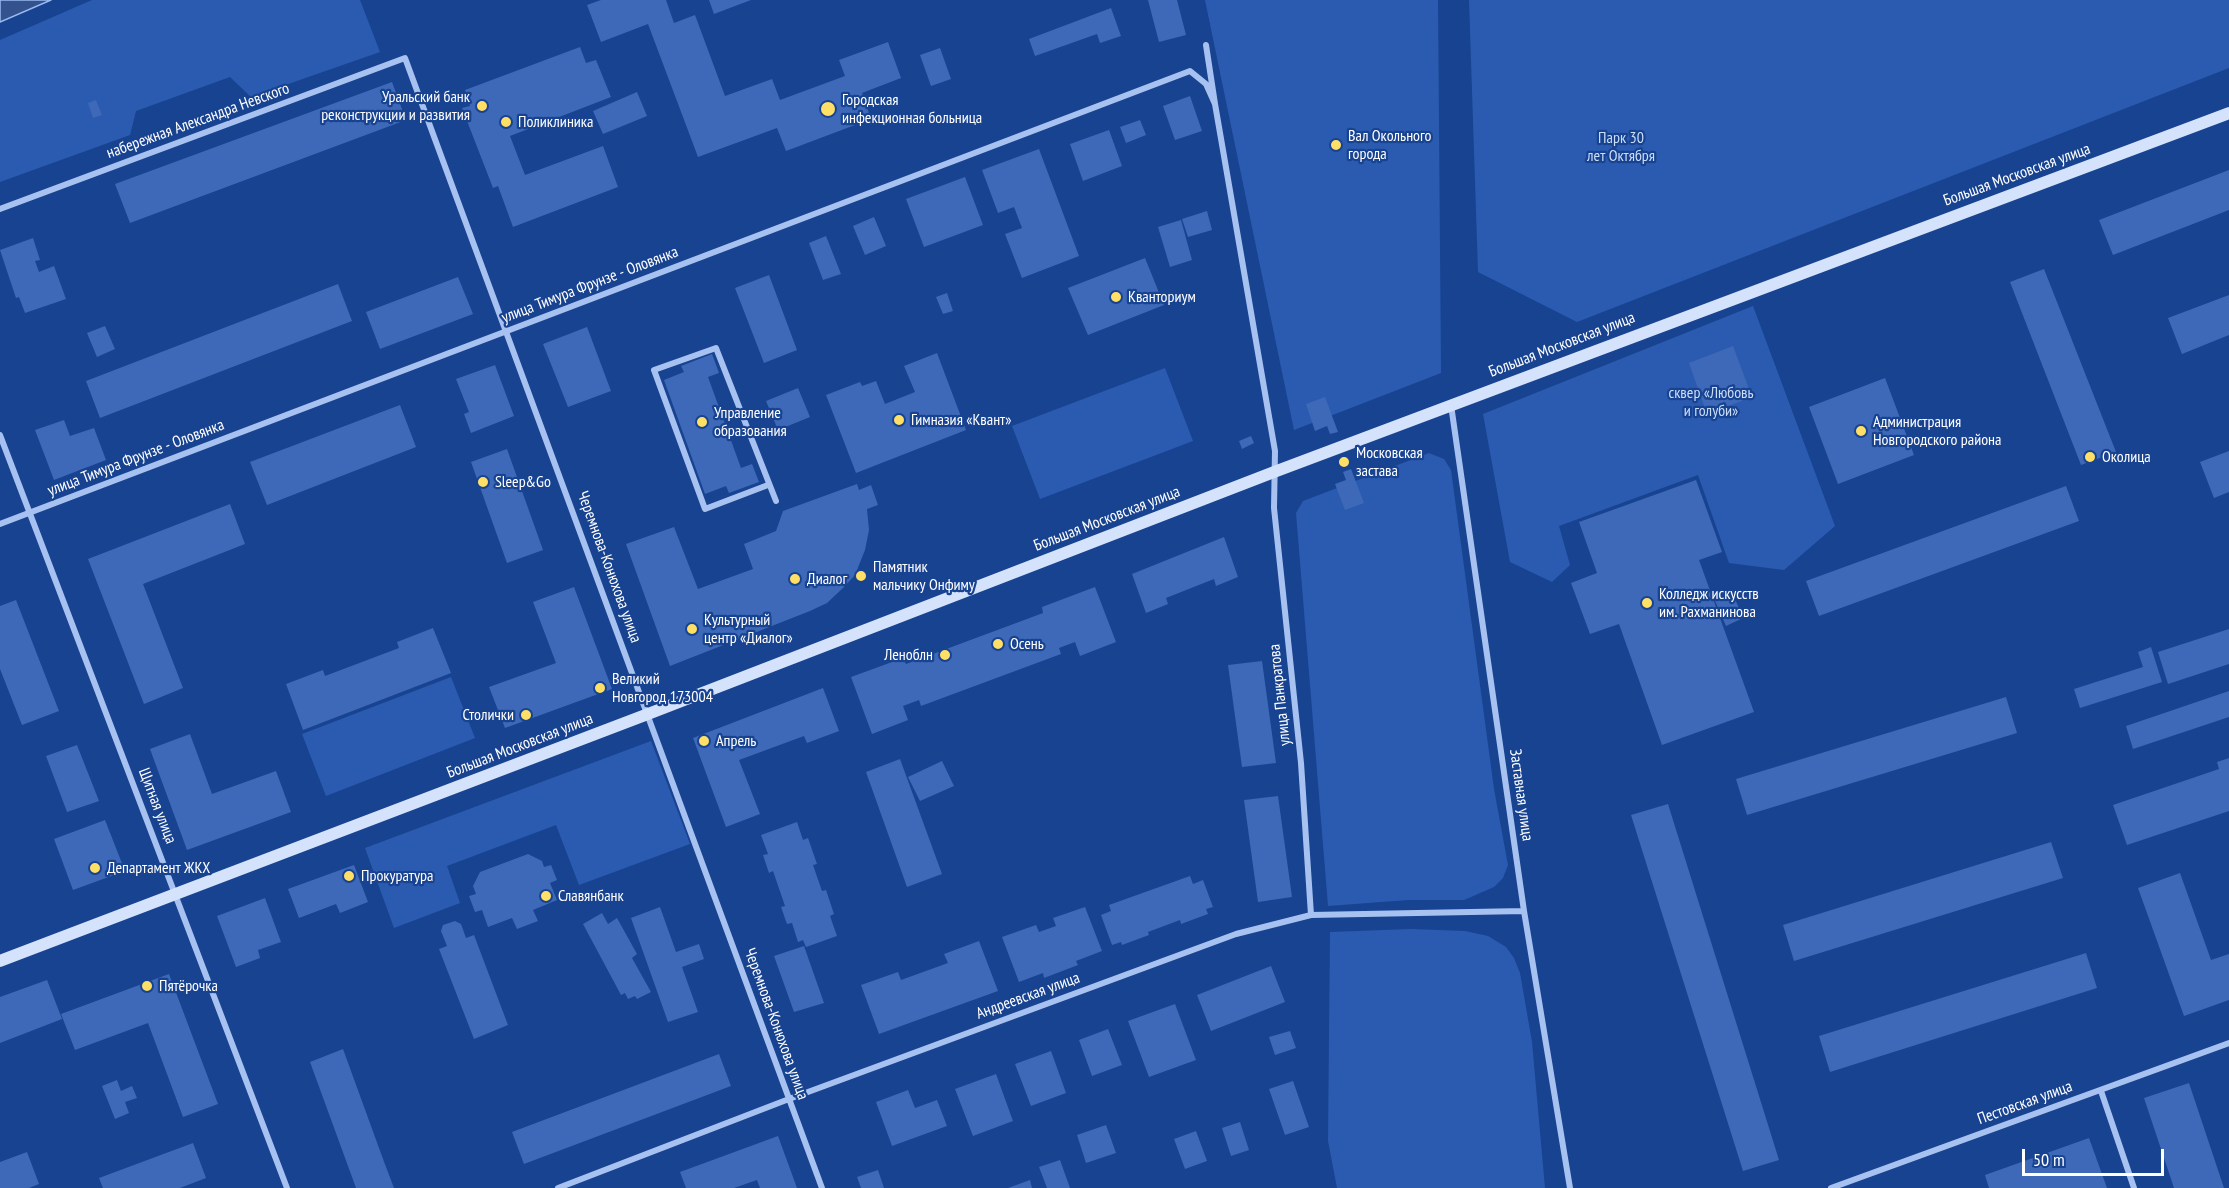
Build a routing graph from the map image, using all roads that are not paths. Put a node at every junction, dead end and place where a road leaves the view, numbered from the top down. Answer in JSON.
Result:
{"nodes":[{"id":1,"x":1206,"y":45,"type":"dead end"},
{"id":2,"x":405,"y":58,"type":"joint"},
{"id":3,"x":1215,"y":104,"type":"junction"},
{"id":4,"x":2229,"y":114,"type":"edge"},
{"id":5,"x":0,"y":209,"type":"edge"},
{"id":6,"x":507,"y":331,"type":"junction"},
{"id":7,"x":1451,"y":405,"type":"junction"},
{"id":8,"x":0,"y":435,"type":"edge"},
{"id":9,"x":1274,"y":472,"type":"junction"},
{"id":10,"x":768,"y":485,"type":"junction"},
{"id":11,"x":776,"y":501,"type":"dead end"},
{"id":12,"x":30,"y":512,"type":"junction"},
{"id":13,"x":0,"y":524,"type":"edge"},
{"id":14,"x":648,"y":714,"type":"junction"},
{"id":15,"x":176,"y":894,"type":"junction"},
{"id":16,"x":1524,"y":911,"type":"junction"},
{"id":17,"x":1311,"y":915,"type":"junction"},
{"id":18,"x":0,"y":961,"type":"edge"},
{"id":19,"x":2229,"y":1043,"type":"edge"},
{"id":20,"x":2101,"y":1090,"type":"junction"},
{"id":21,"x":789,"y":1099,"type":"junction"},
{"id":22,"x":287,"y":1188,"type":"edge"},
{"id":23,"x":558,"y":1188,"type":"edge"},
{"id":24,"x":822,"y":1188,"type":"edge"},
{"id":25,"x":1570,"y":1188,"type":"edge"},
{"id":26,"x":1831,"y":1188,"type":"edge"},
{"id":27,"x":2134,"y":1188,"type":"edge"}],
"edges":[{"from":1,"to":3,"type":"street"},
{"from":2,"to":5,"type":"street","name":"набережная Александра Невского"},
{"from":2,"to":6,"type":"street","name":"Черемнова-Конюхова улица"},
{"from":3,"to":6,"type":"street","name":"улица Тимура Фрунзе - Оловянка"},
{"from":3,"to":9,"type":"street","name":"улица Панкратова"},
{"from":4,"to":7,"type":"main road","name":"Большая Московская улица"},
{"from":6,"to":12,"type":"street","name":"улица Тимура Фрунзе - Оловянка"},
{"from":6,"to":14,"type":"street","name":"Черемнова-Конюхова улица"},
{"from":7,"to":9,"type":"main road","name":"Большая Московская улица"},
{"from":7,"to":16,"type":"street","name":"Заставная улица"},
{"from":8,"to":12,"type":"street","name":"Щитная улица"},
{"from":9,"to":14,"type":"main road","name":"Большая Московская улица"},
{"from":9,"to":17,"type":"street","name":"улица Панкратова"},
{"from":10,"to":10,"type":"street"},
{"from":10,"to":11,"type":"street"},
{"from":12,"to":13,"type":"street","name":"улица Тимура Фрунзе - Оловянка"},
{"from":12,"to":15,"type":"street","name":"Щитная улица"},
{"from":14,"to":15,"type":"main road","name":"Большая Московская улица"},
{"from":14,"to":21,"type":"street","name":"Черемнова-Конюхова улица"},
{"from":15,"to":18,"type":"main road","name":"Большая Московская улица"},
{"from":15,"to":22,"type":"street","name":"Щитная улица"},
{"from":16,"to":17,"type":"street","name":"Андреевская улица"},
{"from":16,"to":25,"type":"street","name":"Заставная улица"},
{"from":17,"to":21,"type":"street","name":"Андреевская улица"},
{"from":19,"to":20,"type":"street","name":"Пестовская улица"},
{"from":20,"to":26,"type":"street","name":"Пестовская улица"},
{"from":20,"to":27,"type":"street"},
{"from":21,"to":23,"type":"street","name":"Андреевская улица"},
{"from":21,"to":24,"type":"street","name":"Черемнова-Конюхова улица"}]}
